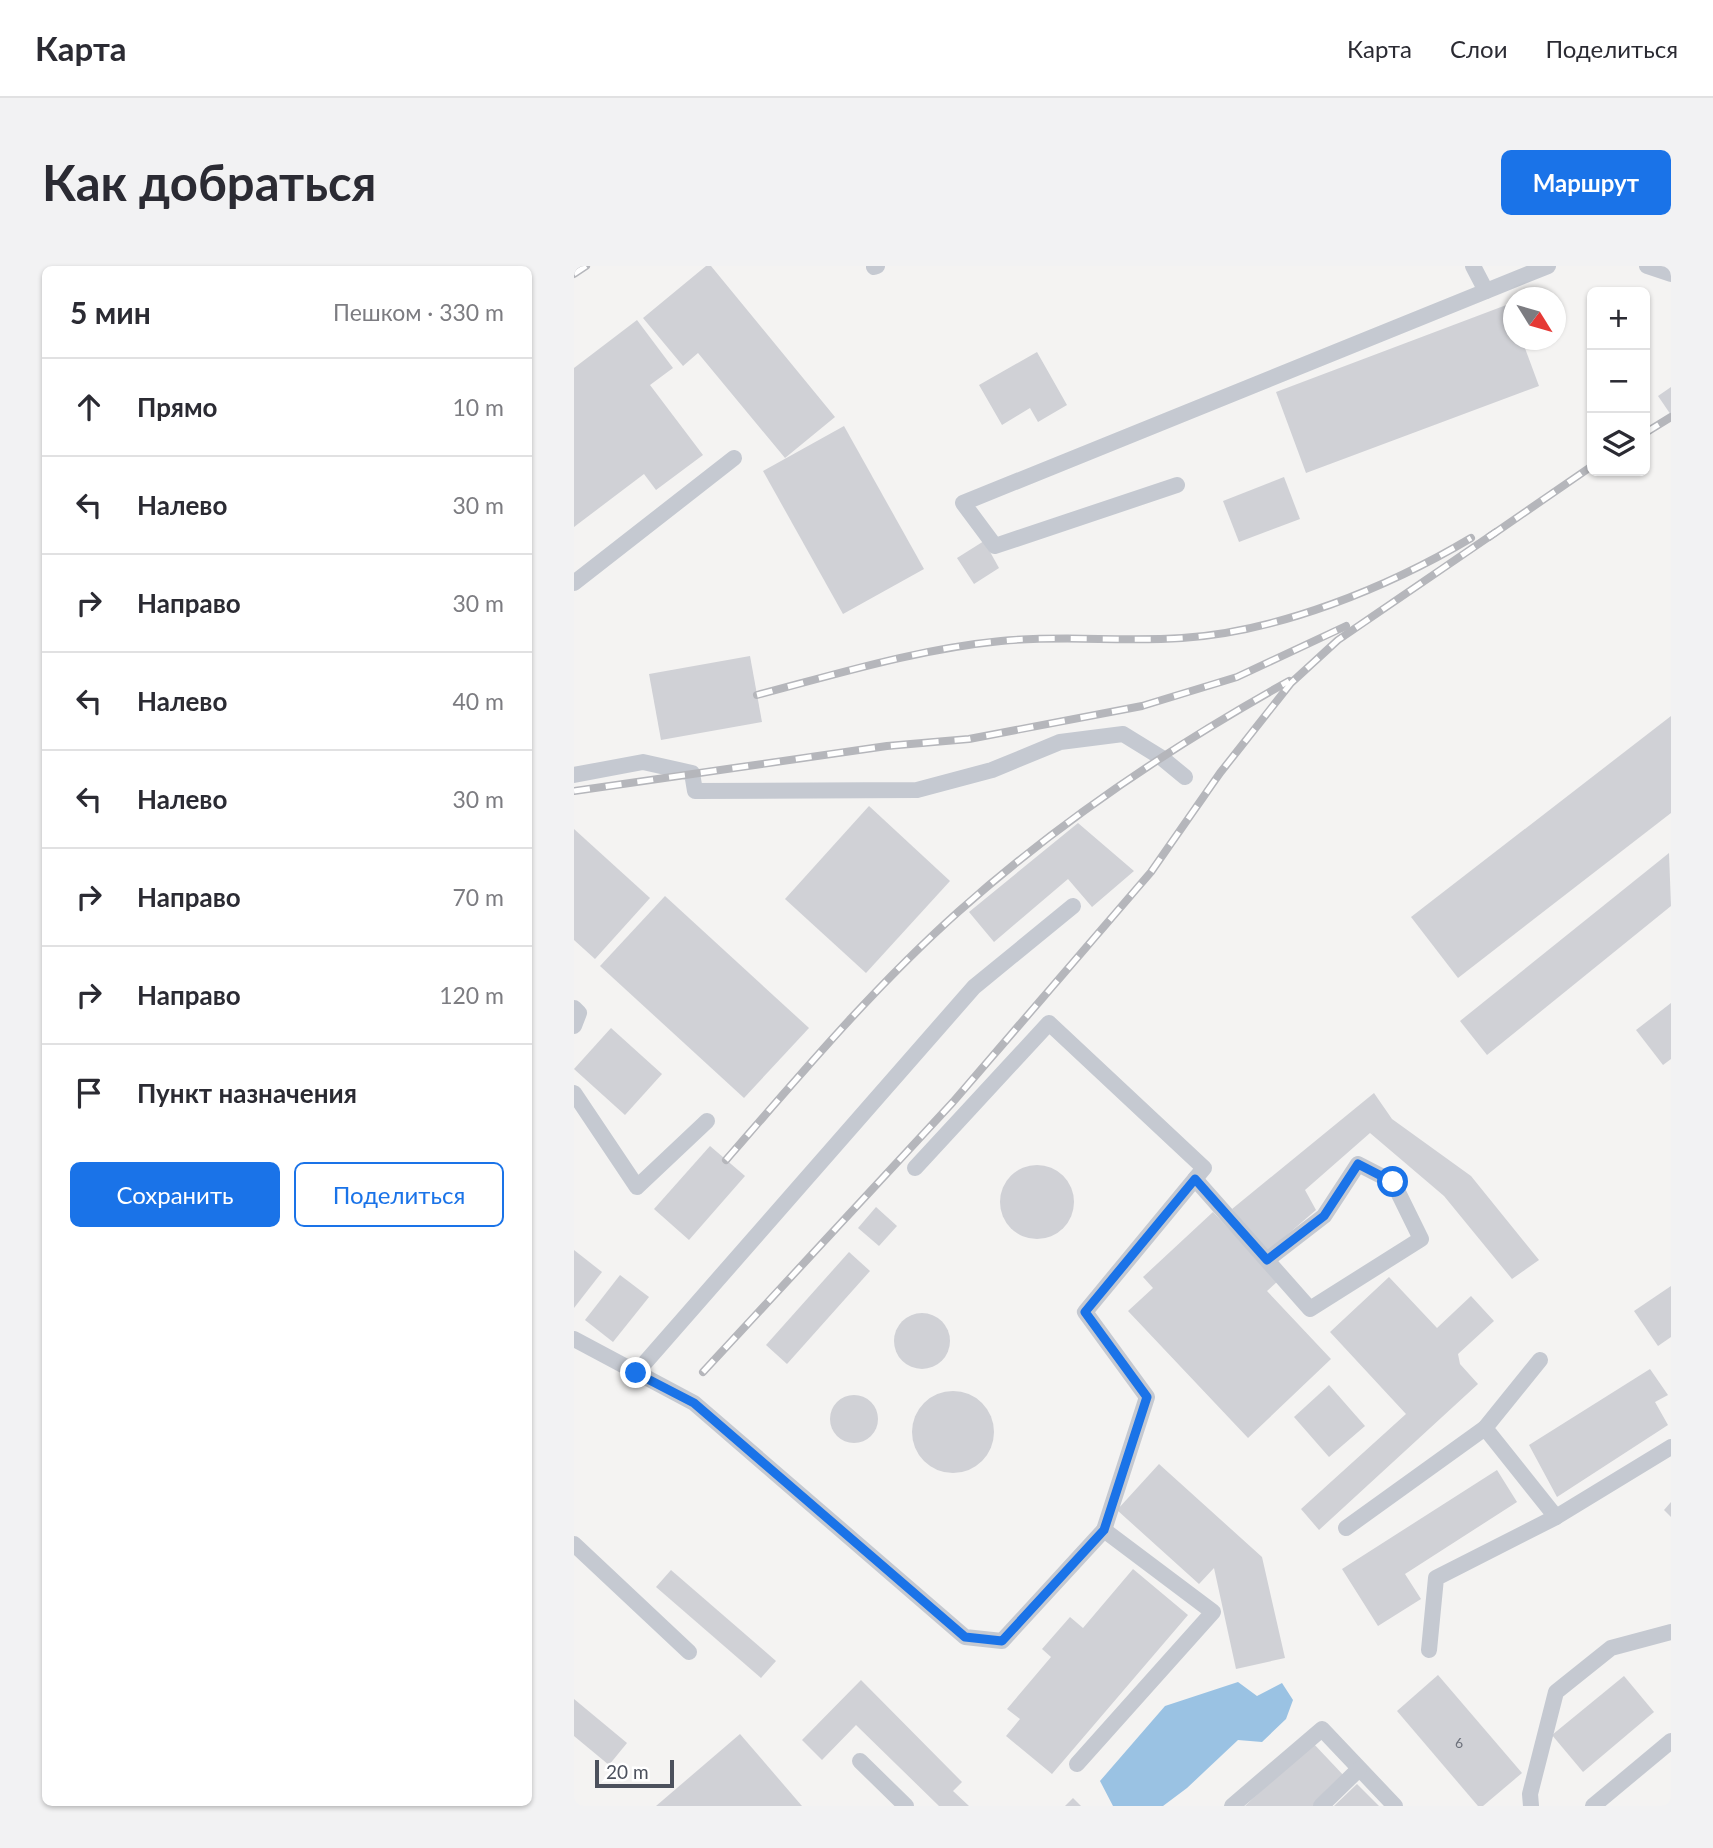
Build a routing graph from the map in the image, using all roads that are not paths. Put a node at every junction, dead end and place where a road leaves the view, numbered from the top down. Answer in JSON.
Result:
{"nodes":[{"id":1,"x":1473,"y":266,"type":"edge"},
{"id":2,"x":1548,"y":266,"type":"edge"},
{"id":3,"x":1647,"y":266,"type":"edge"},
{"id":4,"x":1671,"y":274,"type":"edge"},
{"id":5,"x":1486,"y":291,"type":"junction"},
{"id":6,"x":734,"y":458,"type":"dead end"},
{"id":7,"x":1177,"y":485,"type":"dead end"},
{"id":8,"x":574,"y":583,"type":"edge"},
{"id":9,"x":574,"y":775,"type":"edge"},
{"id":10,"x":1185,"y":777,"type":"dead end"},
{"id":11,"x":1073,"y":906,"type":"dead end"},
{"id":12,"x":574,"y":1008,"type":"edge"},
{"id":13,"x":574,"y":1026,"type":"edge"},
{"id":14,"x":574,"y":1093,"type":"edge"},
{"id":15,"x":707,"y":1121,"type":"dead end"},
{"id":16,"x":915,"y":1168,"type":"dead end"},
{"id":17,"x":1195,"y":1179,"type":"junction"},
{"id":18,"x":1267,"y":1260,"type":"junction"},
{"id":19,"x":574,"y":1339,"type":"edge"},
{"id":20,"x":1540,"y":1360,"type":"dead end"},
{"id":21,"x":636,"y":1373,"type":"junction"},
{"id":22,"x":1485,"y":1428,"type":"junction"},
{"id":23,"x":1671,"y":1447,"type":"edge"},
{"id":24,"x":1556,"y":1517,"type":"junction"},
{"id":25,"x":1346,"y":1528,"type":"dead end"},
{"id":26,"x":1104,"y":1530,"type":"junction"},
{"id":27,"x":574,"y":1544,"type":"edge"},
{"id":28,"x":1671,"y":1632,"type":"edge"},
{"id":29,"x":1429,"y":1650,"type":"dead end"},
{"id":30,"x":689,"y":1652,"type":"dead end"},
{"id":31,"x":1671,"y":1741,"type":"edge"},
{"id":32,"x":860,"y":1761,"type":"dead end"},
{"id":33,"x":1077,"y":1764,"type":"dead end"},
{"id":34,"x":1359,"y":1769,"type":"junction"},
{"id":35,"x":906,"y":1806,"type":"edge"},
{"id":36,"x":1232,"y":1806,"type":"edge"},
{"id":37,"x":1321,"y":1806,"type":"edge"},
{"id":38,"x":1395,"y":1806,"type":"edge"},
{"id":39,"x":1531,"y":1806,"type":"edge"},
{"id":40,"x":1593,"y":1806,"type":"edge"}],
"edges":[{"from":1,"to":5,"type":"lane"},
{"from":2,"to":5,"type":"lane"},
{"from":3,"to":4,"type":"lane"},
{"from":5,"to":7,"type":"lane"},
{"from":6,"to":8,"type":"lane"},
{"from":9,"to":10,"type":"lane"},
{"from":11,"to":21,"type":"lane"},
{"from":12,"to":13,"type":"lane"},
{"from":14,"to":15,"type":"lane"},
{"from":16,"to":17,"type":"lane"},
{"from":17,"to":18,"type":"lane"},
{"from":17,"to":26,"type":"lane"},
{"from":18,"to":18,"type":"lane"},
{"from":19,"to":21,"type":"lane"},
{"from":20,"to":22,"type":"lane"},
{"from":21,"to":26,"type":"lane"},
{"from":22,"to":24,"type":"lane"},
{"from":22,"to":25,"type":"lane"},
{"from":23,"to":24,"type":"lane"},
{"from":24,"to":29,"type":"lane"},
{"from":26,"to":33,"type":"lane"},
{"from":27,"to":30,"type":"lane"},
{"from":28,"to":39,"type":"lane"},
{"from":31,"to":40,"type":"lane"},
{"from":32,"to":35,"type":"lane"},
{"from":34,"to":36,"type":"lane"},
{"from":34,"to":37,"type":"lane"},
{"from":34,"to":38,"type":"lane"}]}
